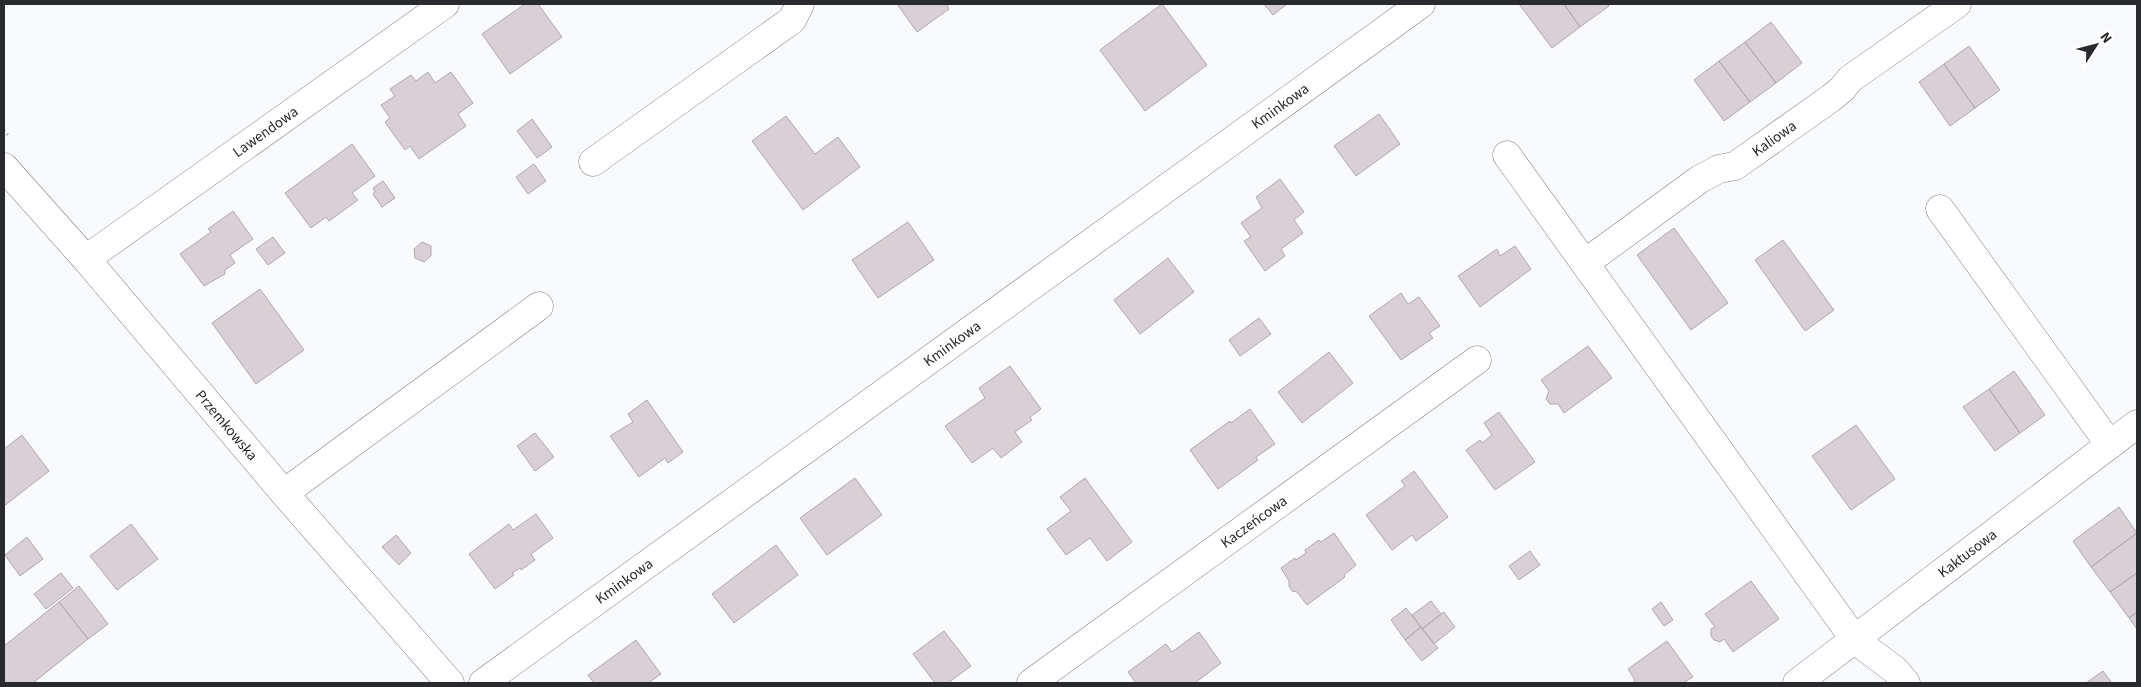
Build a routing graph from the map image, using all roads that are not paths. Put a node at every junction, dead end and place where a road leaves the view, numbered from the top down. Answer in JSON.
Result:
{"nodes":[{"id":1,"x":445,"y":4,"type":"edge"},
{"id":2,"x":800,"y":4,"type":"edge"},
{"id":3,"x":1421,"y":4,"type":"edge"},
{"id":4,"x":1957,"y":4,"type":"edge"},
{"id":5,"x":1507,"y":155,"type":"dead end"},
{"id":6,"x":593,"y":162,"type":"dead end"},
{"id":7,"x":4,"y":167,"type":"edge"},
{"id":8,"x":1940,"y":209,"type":"dead end"},
{"id":9,"x":86,"y":259,"type":"junction"},
{"id":10,"x":1585,"y":263,"type":"junction"},
{"id":11,"x":539,"y":306,"type":"dead end"},
{"id":12,"x":1477,"y":360,"type":"dead end"},
{"id":13,"x":2137,"y":424,"type":"edge"},
{"id":14,"x":2110,"y":445,"type":"junction"},
{"id":15,"x":284,"y":493,"type":"junction"},
{"id":16,"x":1855,"y":640,"type":"junction"},
{"id":17,"x":450,"y":683,"type":"edge"},
{"id":18,"x":482,"y":683,"type":"edge"},
{"id":19,"x":1030,"y":683,"type":"edge"},
{"id":20,"x":1797,"y":683,"type":"edge"},
{"id":21,"x":1906,"y":683,"type":"edge"}],
"edges":[{"from":1,"to":9,"type":"street","name":"Lawendowa"},
{"from":2,"to":6,"type":"street"},
{"from":3,"to":18,"type":"street","name":"Kminkowa"},
{"from":4,"to":10,"type":"street","name":"Kaliowa"},
{"from":5,"to":10,"type":"street"},
{"from":7,"to":9,"type":"street","name":"Przemkowska"},
{"from":8,"to":14,"type":"street"},
{"from":9,"to":15,"type":"street","name":"Przemkowska"},
{"from":10,"to":16,"type":"street"},
{"from":11,"to":15,"type":"street"},
{"from":12,"to":19,"type":"street","name":"Kaczeńcowa"},
{"from":13,"to":14,"type":"street","name":"Kaktusowa"},
{"from":14,"to":16,"type":"street","name":"Kaktusowa"},
{"from":15,"to":17,"type":"street","name":"Przemkowska"},
{"from":16,"to":20,"type":"street","name":"Kaktusowa"},
{"from":16,"to":21,"type":"street"}]}
